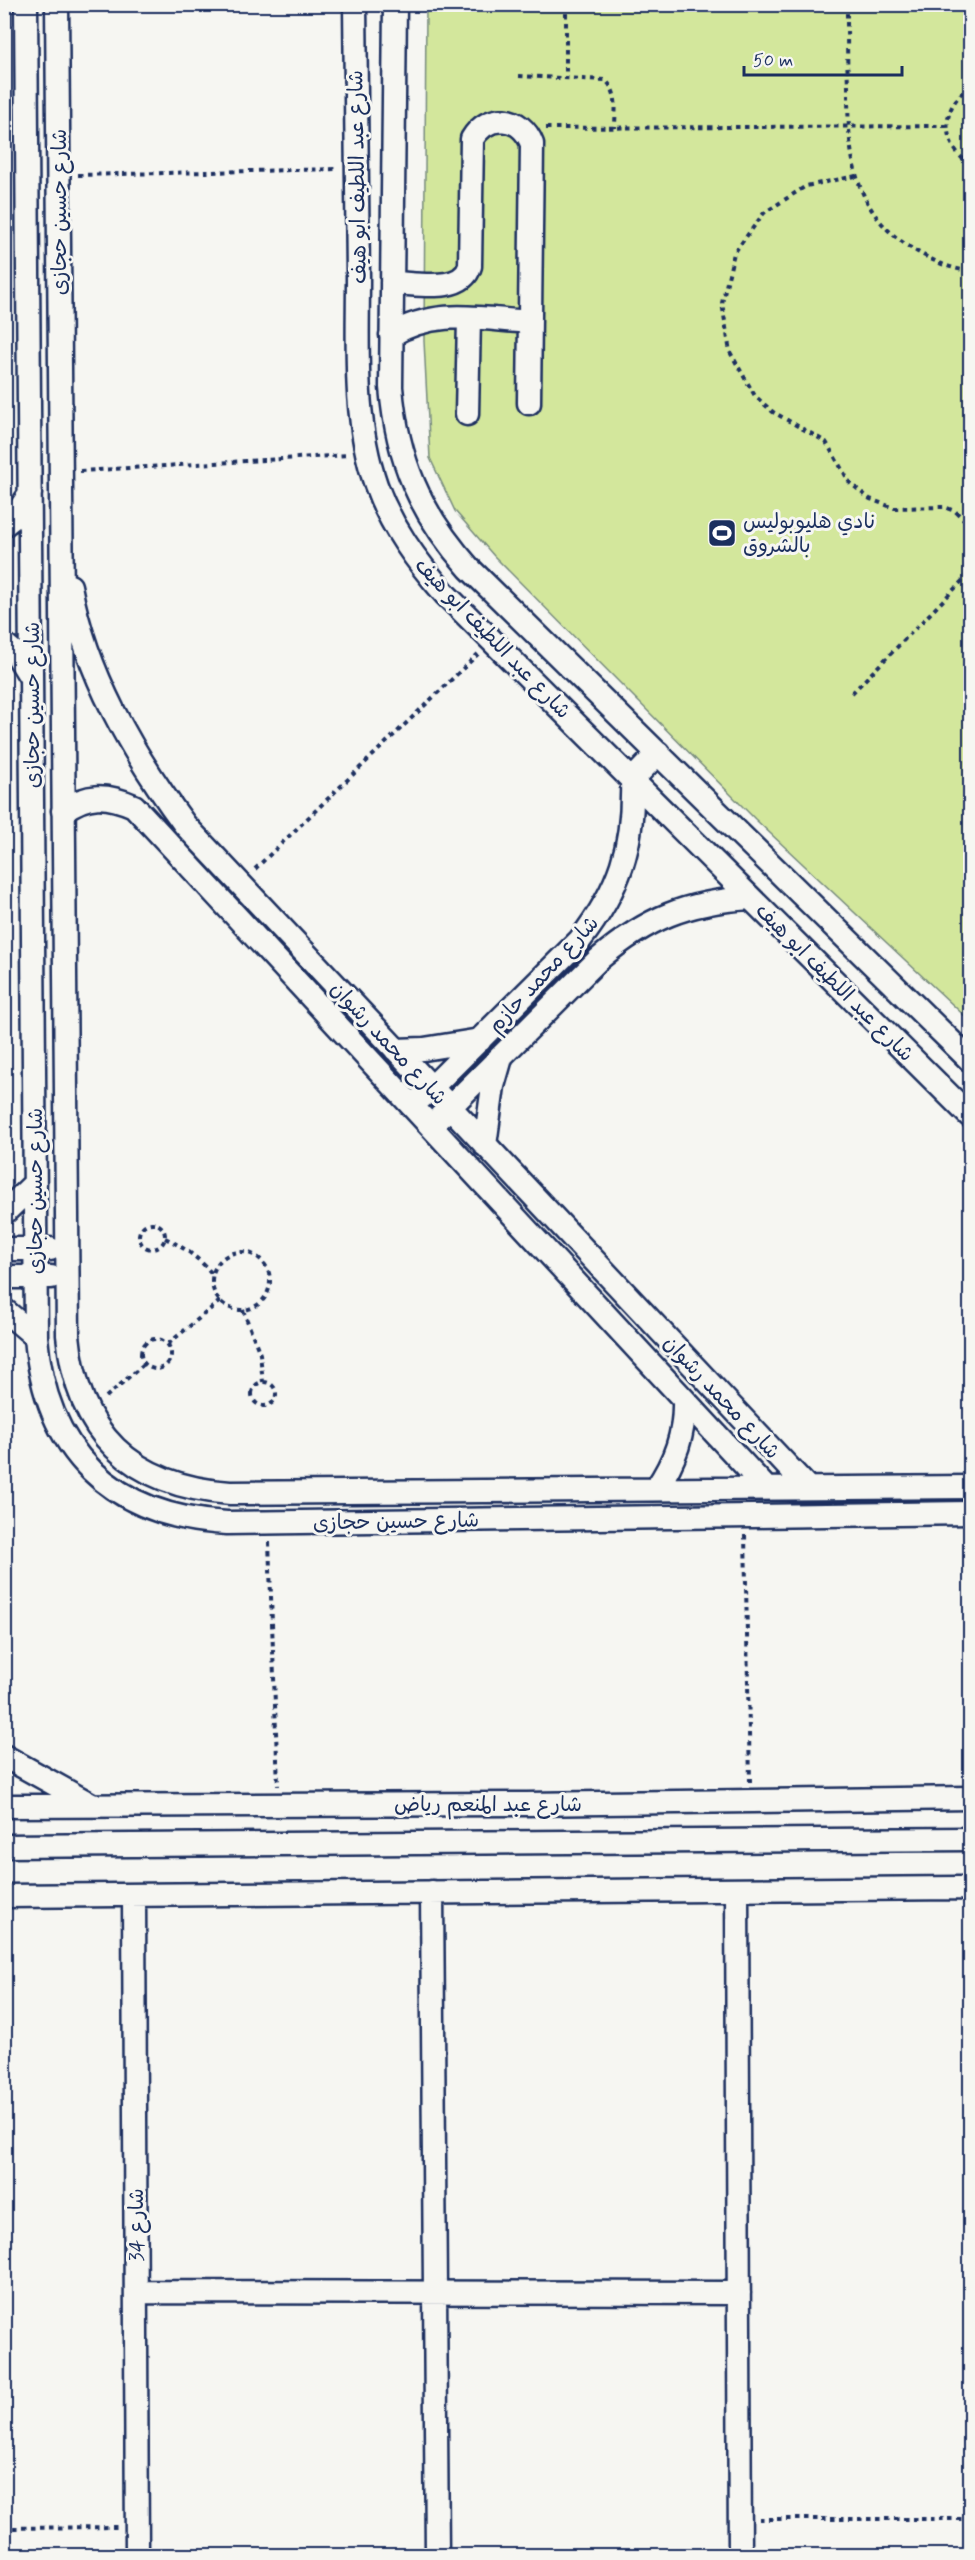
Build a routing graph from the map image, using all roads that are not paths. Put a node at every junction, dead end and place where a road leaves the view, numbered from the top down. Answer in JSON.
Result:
{"nodes":[{"id":1,"x":26,"y":4,"type":"edge"},
{"id":2,"x":57,"y":4,"type":"edge"},
{"id":3,"x":355,"y":4,"type":"edge"},
{"id":4,"x":394,"y":4,"type":"edge"},
{"id":5,"x":392,"y":283,"type":"junction"},
{"id":6,"x":469,"y":318,"type":"junction"},
{"id":7,"x":530,"y":322,"type":"junction"},
{"id":8,"x":391,"y":335,"type":"junction"},
{"id":9,"x":529,"y":403,"type":"dead end"},
{"id":10,"x":467,"y":414,"type":"dead end"},
{"id":11,"x":61,"y":472,"type":"junction"},
{"id":12,"x":30,"y":483,"type":"junction"},
{"id":13,"x":4,"y":525,"type":"edge"},
{"id":14,"x":61,"y":542,"type":"junction"},
{"id":15,"x":4,"y":644,"type":"edge"},
{"id":16,"x":31,"y":678,"type":"junction"},
{"id":17,"x":658,"y":753,"type":"junction"},
{"id":18,"x":632,"y":780,"type":"junction"},
{"id":19,"x":63,"y":811,"type":"junction"},
{"id":20,"x":750,"y":898,"type":"junction"},
{"id":21,"x":480,"y":1040,"type":"junction"},
{"id":22,"x":396,"y":1050,"type":"junction"},
{"id":23,"x":501,"y":1058,"type":"junction"},
{"id":24,"x":970,"y":1060,"type":"edge"},
{"id":25,"x":431,"y":1088,"type":"junction"},
{"id":26,"x":412,"y":1107,"type":"junction"},
{"id":27,"x":450,"y":1108,"type":"junction"},
{"id":28,"x":970,"y":1116,"type":"edge"},
{"id":29,"x":431,"y":1127,"type":"junction"},
{"id":30,"x":485,"y":1144,"type":"junction"},
{"id":31,"x":35,"y":1183,"type":"junction"},
{"id":32,"x":4,"y":1213,"type":"edge"},
{"id":33,"x":36,"y":1249,"type":"junction"},
{"id":34,"x":67,"y":1249,"type":"junction"},
{"id":35,"x":4,"y":1250,"type":"edge"},
{"id":36,"x":4,"y":1277,"type":"edge"},
{"id":37,"x":36,"y":1277,"type":"junction"},
{"id":38,"x":67,"y":1277,"type":"junction"},
{"id":39,"x":4,"y":1310,"type":"edge"},
{"id":40,"x":36,"y":1337,"type":"junction"},
{"id":41,"x":684,"y":1400,"type":"junction"},
{"id":42,"x":970,"y":1487,"type":"edge"},
{"id":43,"x":773,"y":1488,"type":"junction"},
{"id":44,"x":808,"y":1488,"type":"junction"},
{"id":45,"x":656,"y":1490,"type":"junction"},
{"id":46,"x":970,"y":1513,"type":"edge"},
{"id":47,"x":780,"y":1515,"type":"junction"},
{"id":48,"x":4,"y":1756,"type":"edge"},
{"id":49,"x":970,"y":1798,"type":"edge"},
{"id":50,"x":526,"y":1804,"type":"junction"},
{"id":51,"x":93,"y":1805,"type":"junction"},
{"id":52,"x":4,"y":1806,"type":"edge"},
{"id":53,"x":970,"y":1839,"type":"edge"},
{"id":54,"x":527,"y":1843,"type":"junction"},
{"id":55,"x":4,"y":1846,"type":"edge"},
{"id":56,"x":737,"y":1890,"type":"junction"},
{"id":57,"x":970,"y":1890,"type":"edge"},
{"id":58,"x":432,"y":1893,"type":"junction"},
{"id":59,"x":134,"y":1895,"type":"junction"},
{"id":60,"x":4,"y":1896,"type":"edge"},
{"id":61,"x":136,"y":2292,"type":"junction"},
{"id":62,"x":435,"y":2293,"type":"junction"},
{"id":63,"x":739,"y":2293,"type":"junction"},
{"id":64,"x":137,"y":2556,"type":"edge"},
{"id":65,"x":437,"y":2556,"type":"edge"},
{"id":66,"x":740,"y":2556,"type":"edge"}],
"edges":[{"from":1,"to":12,"type":"street","name":"شارع حسين حجازى"},
{"from":2,"to":11,"type":"street","name":"شارع حسين حجازى"},
{"from":3,"to":18,"type":"street","name":"شارع عبد اللطيف ابو هيف"},
{"from":4,"to":5,"type":"street","name":"شارع عبد اللطيف ابو هيف"},
{"from":5,"to":7,"type":"street"},
{"from":5,"to":8,"type":"street","name":"شارع عبد اللطيف ابو هيف"},
{"from":6,"to":7,"type":"street"},
{"from":6,"to":8,"type":"street"},
{"from":6,"to":10,"type":"street"},
{"from":7,"to":9,"type":"street"},
{"from":8,"to":17,"type":"street","name":"شارع عبد اللطيف ابو هيف"},
{"from":11,"to":12,"type":"street"},
{"from":11,"to":14,"type":"street","name":"شارع حسين حجازى"},
{"from":12,"to":13,"type":"street"},
{"from":12,"to":16,"type":"street","name":"شارع حسين حجازى"},
{"from":14,"to":19,"type":"street","name":"شارع حسين حجازى"},
{"from":14,"to":22,"type":"street","name":"شارع محمد رشوان"},
{"from":15,"to":16,"type":"street"},
{"from":16,"to":31,"type":"street","name":"شارع حسين حجازى"},
{"from":17,"to":18,"type":"street"},
{"from":17,"to":24,"type":"street","name":"شارع عبد اللطيف ابو هيف"},
{"from":18,"to":20,"type":"street","name":"شارع عبد اللطيف ابو هيف"},
{"from":18,"to":21,"type":"street","name":"شارع محمد حازم"},
{"from":19,"to":26,"type":"street","name":"شارع محمد رشوان"},
{"from":19,"to":34,"type":"street","name":"شارع حسين حجازى"},
{"from":20,"to":23,"type":"street","name":"شارع محمد حازم"},
{"from":20,"to":28,"type":"street","name":"شارع عبد اللطيف ابو هيف"},
{"from":21,"to":22,"type":"street"},
{"from":21,"to":25,"type":"street","name":"شارع محمد حازم"},
{"from":22,"to":25,"type":"street","name":"شارع محمد رشوان"},
{"from":23,"to":27,"type":"street","name":"شارع محمد حازم"},
{"from":23,"to":30,"type":"street"},
{"from":25,"to":26,"type":"street","name":"شارع محمد حازم"},
{"from":25,"to":27,"type":"street","name":"شارع محمد رشوان"},
{"from":26,"to":29,"type":"street","name":"شارع محمد رشوان"},
{"from":27,"to":29,"type":"street","name":"شارع محمد حازم"},
{"from":27,"to":30,"type":"street","name":"شارع محمد رشوان"},
{"from":29,"to":41,"type":"street","name":"شارع محمد رشوان"},
{"from":30,"to":44,"type":"street","name":"شارع محمد رشوان"},
{"from":31,"to":32,"type":"street"},
{"from":31,"to":33,"type":"street","name":"شارع حسين حجازى"},
{"from":33,"to":34,"type":"street"},
{"from":33,"to":35,"type":"street"},
{"from":33,"to":37,"type":"street","name":"شارع حسين حجازى"},
{"from":34,"to":38,"type":"street","name":"شارع حسين حجازى"},
{"from":36,"to":37,"type":"street"},
{"from":37,"to":38,"type":"street"},
{"from":37,"to":40,"type":"street","name":"شارع حسين حجازى"},
{"from":38,"to":45,"type":"street","name":"شارع حسين حجازى"},
{"from":39,"to":40,"type":"street"},
{"from":40,"to":47,"type":"street","name":"شارع حسين حجازى"},
{"from":41,"to":43,"type":"street","name":"شارع محمد رشوان"},
{"from":41,"to":45,"type":"street"},
{"from":42,"to":44,"type":"street","name":"شارع حسين حجازى"},
{"from":43,"to":44,"type":"street","name":"شارع حسين حجازى"},
{"from":43,"to":45,"type":"street","name":"شارع حسين حجازى"},
{"from":43,"to":47,"type":"street"},
{"from":46,"to":47,"type":"street","name":"شارع حسين حجازى"},
{"from":48,"to":51,"type":"street"},
{"from":49,"to":50,"type":"street","name":"شارع عبد المنعم رياض"},
{"from":50,"to":51,"type":"street","name":"شارع عبد المنعم رياض"},
{"from":50,"to":54,"type":"street"},
{"from":51,"to":52,"type":"street","name":"شارع عبد المنعم رياض"},
{"from":53,"to":54,"type":"street","name":"شارع عبد المنعم رياض"},
{"from":54,"to":55,"type":"street","name":"شارع عبد المنعم رياض"},
{"from":56,"to":57,"type":"street"},
{"from":56,"to":58,"type":"street"},
{"from":56,"to":63,"type":"street"},
{"from":58,"to":59,"type":"street"},
{"from":58,"to":62,"type":"street"},
{"from":59,"to":60,"type":"street"},
{"from":59,"to":61,"type":"street","name":"شارع 34"},
{"from":61,"to":62,"type":"street"},
{"from":61,"to":64,"type":"street","name":"شارع 34"},
{"from":62,"to":63,"type":"street"},
{"from":62,"to":65,"type":"street"},
{"from":63,"to":66,"type":"street"}]}
